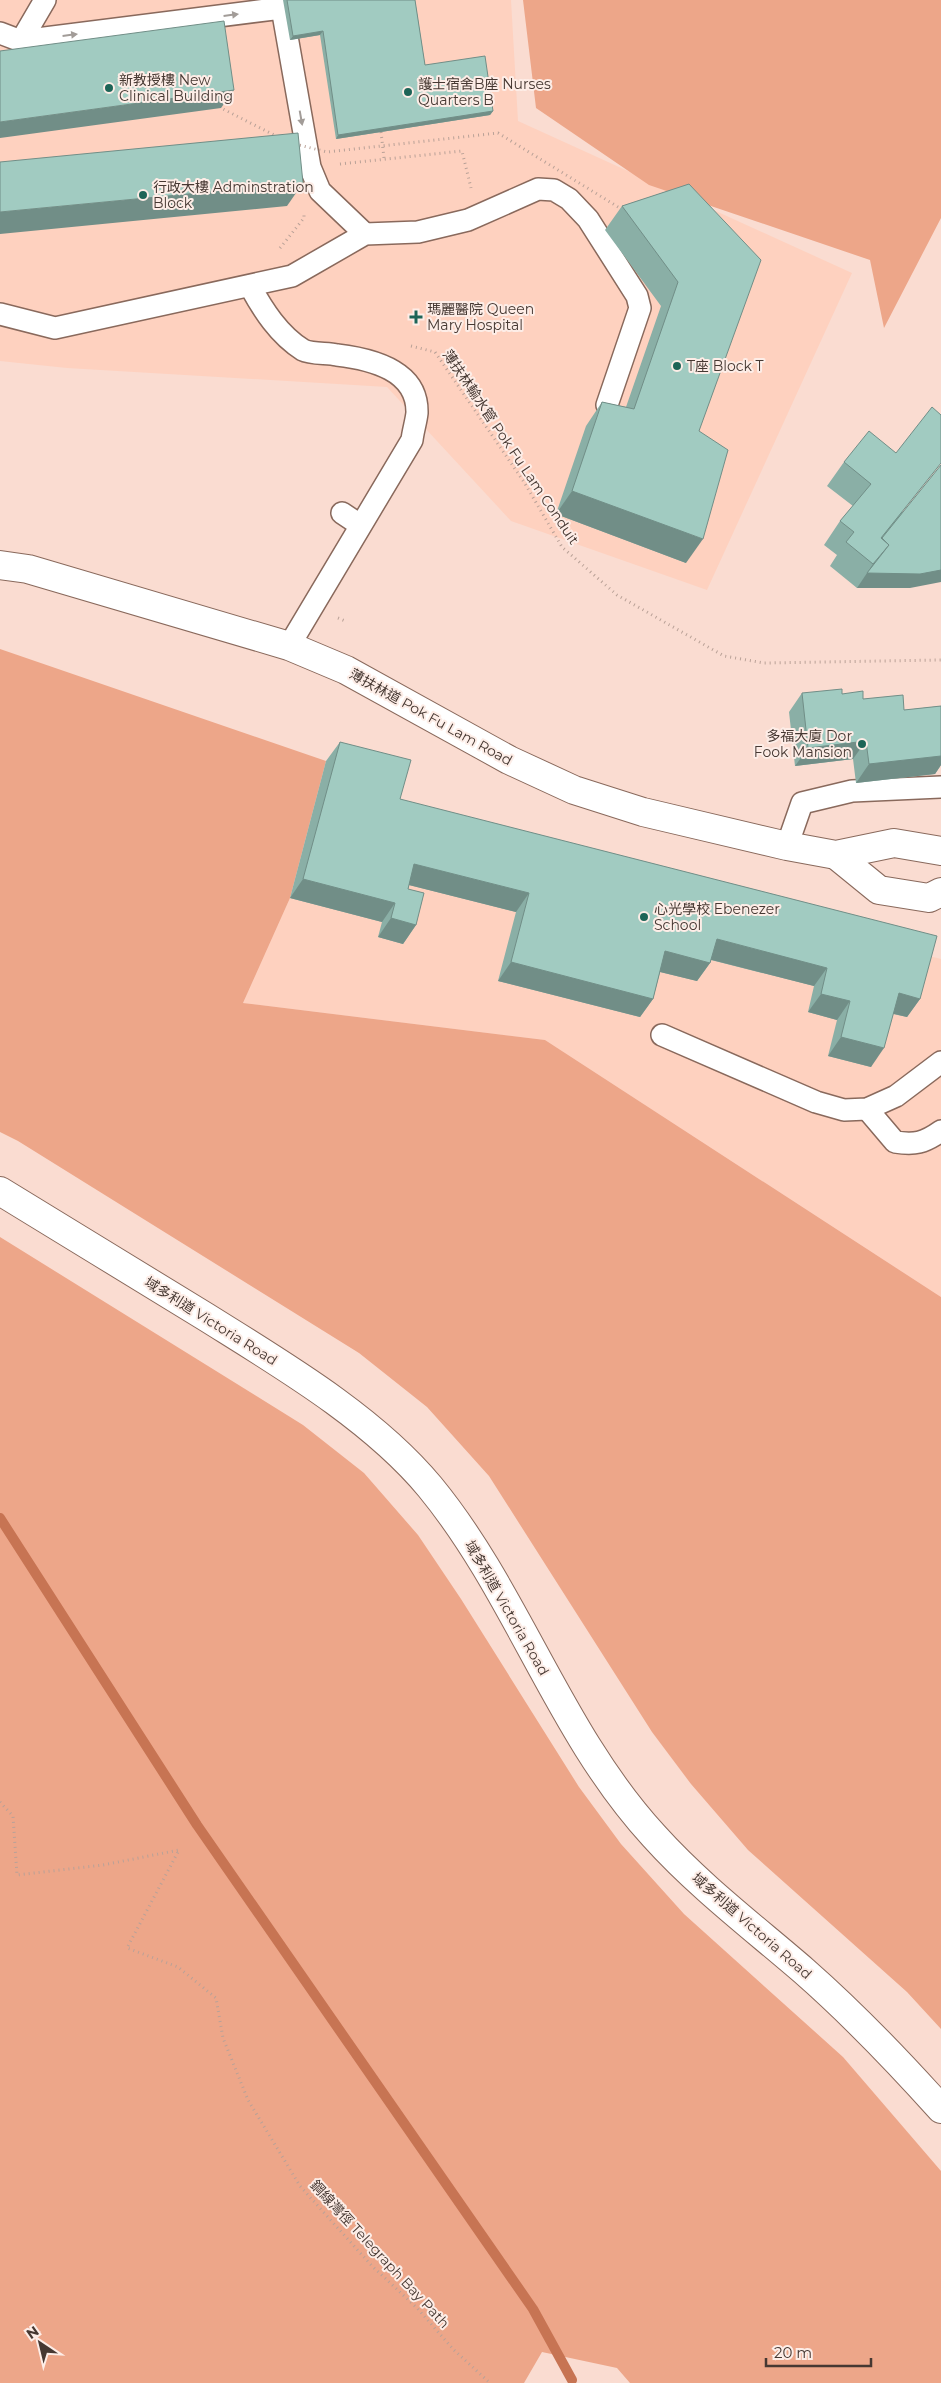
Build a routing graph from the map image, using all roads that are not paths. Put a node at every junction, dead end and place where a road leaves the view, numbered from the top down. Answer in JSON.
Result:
{"nodes":[{"id":1,"x":45,"y":0,"type":"edge"},
{"id":2,"x":0,"y":33,"type":"edge"},
{"id":3,"x":22,"y":41,"type":"junction"},
{"id":4,"x":365,"y":234,"type":"junction"},
{"id":5,"x":250,"y":286,"type":"junction"},
{"id":6,"x":0,"y":314,"type":"edge"},
{"id":7,"x":607,"y":405,"type":"edge"},
{"id":8,"x":342,"y":513,"type":"dead end"},
{"id":9,"x":360,"y":525,"type":"junction"},
{"id":10,"x":0,"y":553,"type":"edge"},
{"id":11,"x":0,"y":565,"type":"edge"},
{"id":12,"x":28,"y":569,"type":"junction"},
{"id":13,"x":289,"y":646,"type":"junction"},
{"id":14,"x":941,"y":787,"type":"edge"},
{"id":15,"x":787,"y":846,"type":"junction"},
{"id":16,"x":941,"y":851,"type":"edge"},
{"id":17,"x":836,"y":855,"type":"junction"},
{"id":18,"x":941,"y":892,"type":"edge"},
{"id":19,"x":662,"y":1035,"type":"dead end"},
{"id":20,"x":941,"y":1062,"type":"edge"},
{"id":21,"x":867,"y":1109,"type":"junction"},
{"id":22,"x":941,"y":1131,"type":"edge"},
{"id":23,"x":0,"y":1191,"type":"edge"},
{"id":24,"x":941,"y":2108,"type":"edge"}],
"edges":[{"from":1,"to":3,"type":"lane"},
{"from":2,"to":3,"type":"lane"},
{"from":3,"to":4,"type":"lane","one_way":true},
{"from":4,"to":5,"type":"lane"},
{"from":4,"to":7,"type":"lane"},
{"from":5,"to":6,"type":"lane"},
{"from":5,"to":9,"type":"lane"},
{"from":8,"to":9,"type":"lane"},
{"from":9,"to":13,"type":"lane"},
{"from":10,"to":12,"type":"main road","name":"薄扶林道 Pok Fu Lam Road"},
{"from":11,"to":12,"type":"main road","name":"薄扶林道 Pok Fu Lam Road"},
{"from":12,"to":13,"type":"main road","name":"薄扶林道 Pok Fu Lam Road"},
{"from":13,"to":15,"type":"main road","name":"薄扶林道 Pok Fu Lam Road"},
{"from":14,"to":15,"type":"lane"},
{"from":15,"to":17,"type":"main road","name":"薄扶林道 Pok Fu Lam Road"},
{"from":16,"to":17,"type":"main road","name":"薄扶林道 Pok Fu Lam Road"},
{"from":17,"to":18,"type":"main road","name":"薄扶林道 Pok Fu Lam Road"},
{"from":19,"to":21,"type":"lane"},
{"from":20,"to":21,"type":"lane"},
{"from":21,"to":22,"type":"lane"},
{"from":23,"to":24,"type":"main road","name":"域多利道 Victoria Road"}]}
